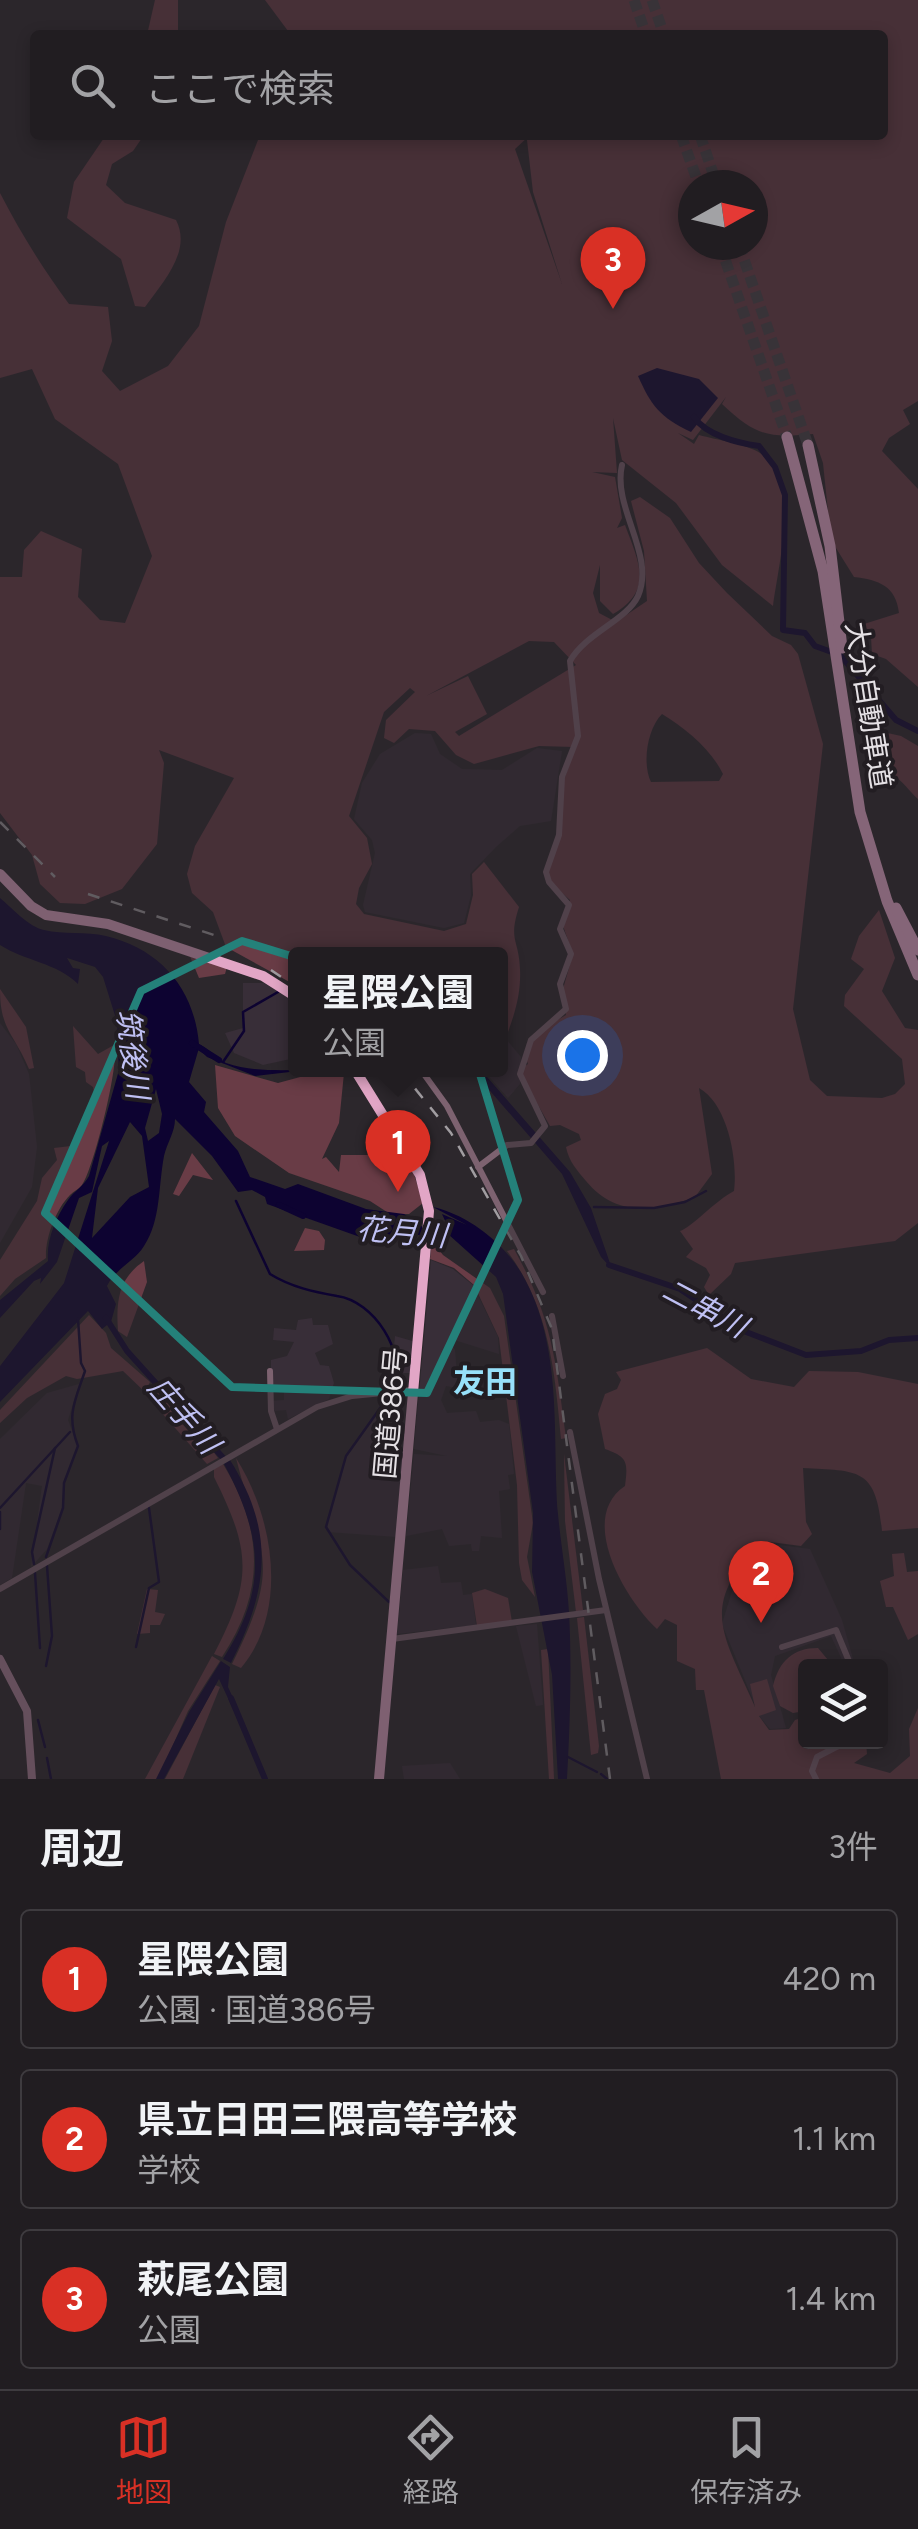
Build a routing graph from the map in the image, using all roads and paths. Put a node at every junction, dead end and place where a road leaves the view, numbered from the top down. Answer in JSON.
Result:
{"nodes":[{"id":1,"x":788,"y":437,"type":"tunnel mouth"},
{"id":2,"x":808,"y":445,"type":"tunnel mouth"},
{"id":3,"x":622,"y":465,"type":"dead end"},
{"id":4,"x":831,"y":589,"type":"junction"},
{"id":5,"x":0,"y":874,"type":"edge"},
{"id":6,"x":890,"y":900,"type":"junction"},
{"id":7,"x":918,"y":950,"type":"edge"},
{"id":8,"x":918,"y":962,"type":"edge"},
{"id":9,"x":904,"y":966,"type":"dead end"},
{"id":10,"x":918,"y":975,"type":"edge"},
{"id":11,"x":288,"y":991,"type":"edge"},
{"id":12,"x":358,"y":1077,"type":"edge"},
{"id":13,"x":426,"y":1077,"type":"edge"},
{"id":14,"x":478,"y":1168,"type":"junction"},
{"id":15,"x":543,"y":1292,"type":"dead end"},
{"id":16,"x":552,"y":1316,"type":"dead end"},
{"id":17,"x":270,"y":1371,"type":"dead end"},
{"id":18,"x":563,"y":1376,"type":"dead end"},
{"id":19,"x":414,"y":1390,"type":"junction"},
{"id":20,"x":278,"y":1429,"type":"junction"},
{"id":21,"x":570,"y":1432,"type":"dead end"},
{"id":22,"x":0,"y":1588,"type":"edge"},
{"id":23,"x":606,"y":1610,"type":"junction"},
{"id":24,"x":392,"y":1639,"type":"junction"},
{"id":25,"x":782,"y":1647,"type":"dead end"},
{"id":26,"x":0,"y":1659,"type":"edge"},
{"id":27,"x":848,"y":1659,"type":"edge"},
{"id":28,"x":832,"y":1749,"type":"edge"},
{"id":29,"x":32,"y":1779,"type":"edge"},
{"id":30,"x":379,"y":1779,"type":"edge"},
{"id":31,"x":647,"y":1779,"type":"edge"},
{"id":32,"x":816,"y":1779,"type":"edge"}],
"edges":[{"from":1,"to":4,"type":"highway","name":"大分自動車道"},
{"from":2,"to":4,"type":"highway","name":"大分自動車道"},
{"from":3,"to":14,"type":"street"},
{"from":4,"to":6,"type":"highway","name":"大分自動車道"},
{"from":5,"to":11,"type":"highway"},
{"from":6,"to":7,"type":"highway"},
{"from":6,"to":8,"type":"highway","name":"大分自動車道"},
{"from":6,"to":9,"type":"highway"},
{"from":6,"to":10,"type":"highway","name":"大分自動車道"},
{"from":12,"to":19,"type":"highway","name":"国道386号"},
{"from":13,"to":14,"type":"street"},
{"from":14,"to":15,"type":"street"},
{"from":16,"to":18,"type":"street"},
{"from":17,"to":20,"type":"street"},
{"from":19,"to":20,"type":"street"},
{"from":19,"to":24,"type":"highway","name":"国道386号"},
{"from":20,"to":22,"type":"street"},
{"from":21,"to":23,"type":"street"},
{"from":23,"to":24,"type":"street"},
{"from":23,"to":31,"type":"street"},
{"from":24,"to":30,"type":"highway","name":"国道386号"},
{"from":25,"to":27,"type":"street"},
{"from":26,"to":29,"type":"main road"},
{"from":28,"to":32,"type":"street"}]}
